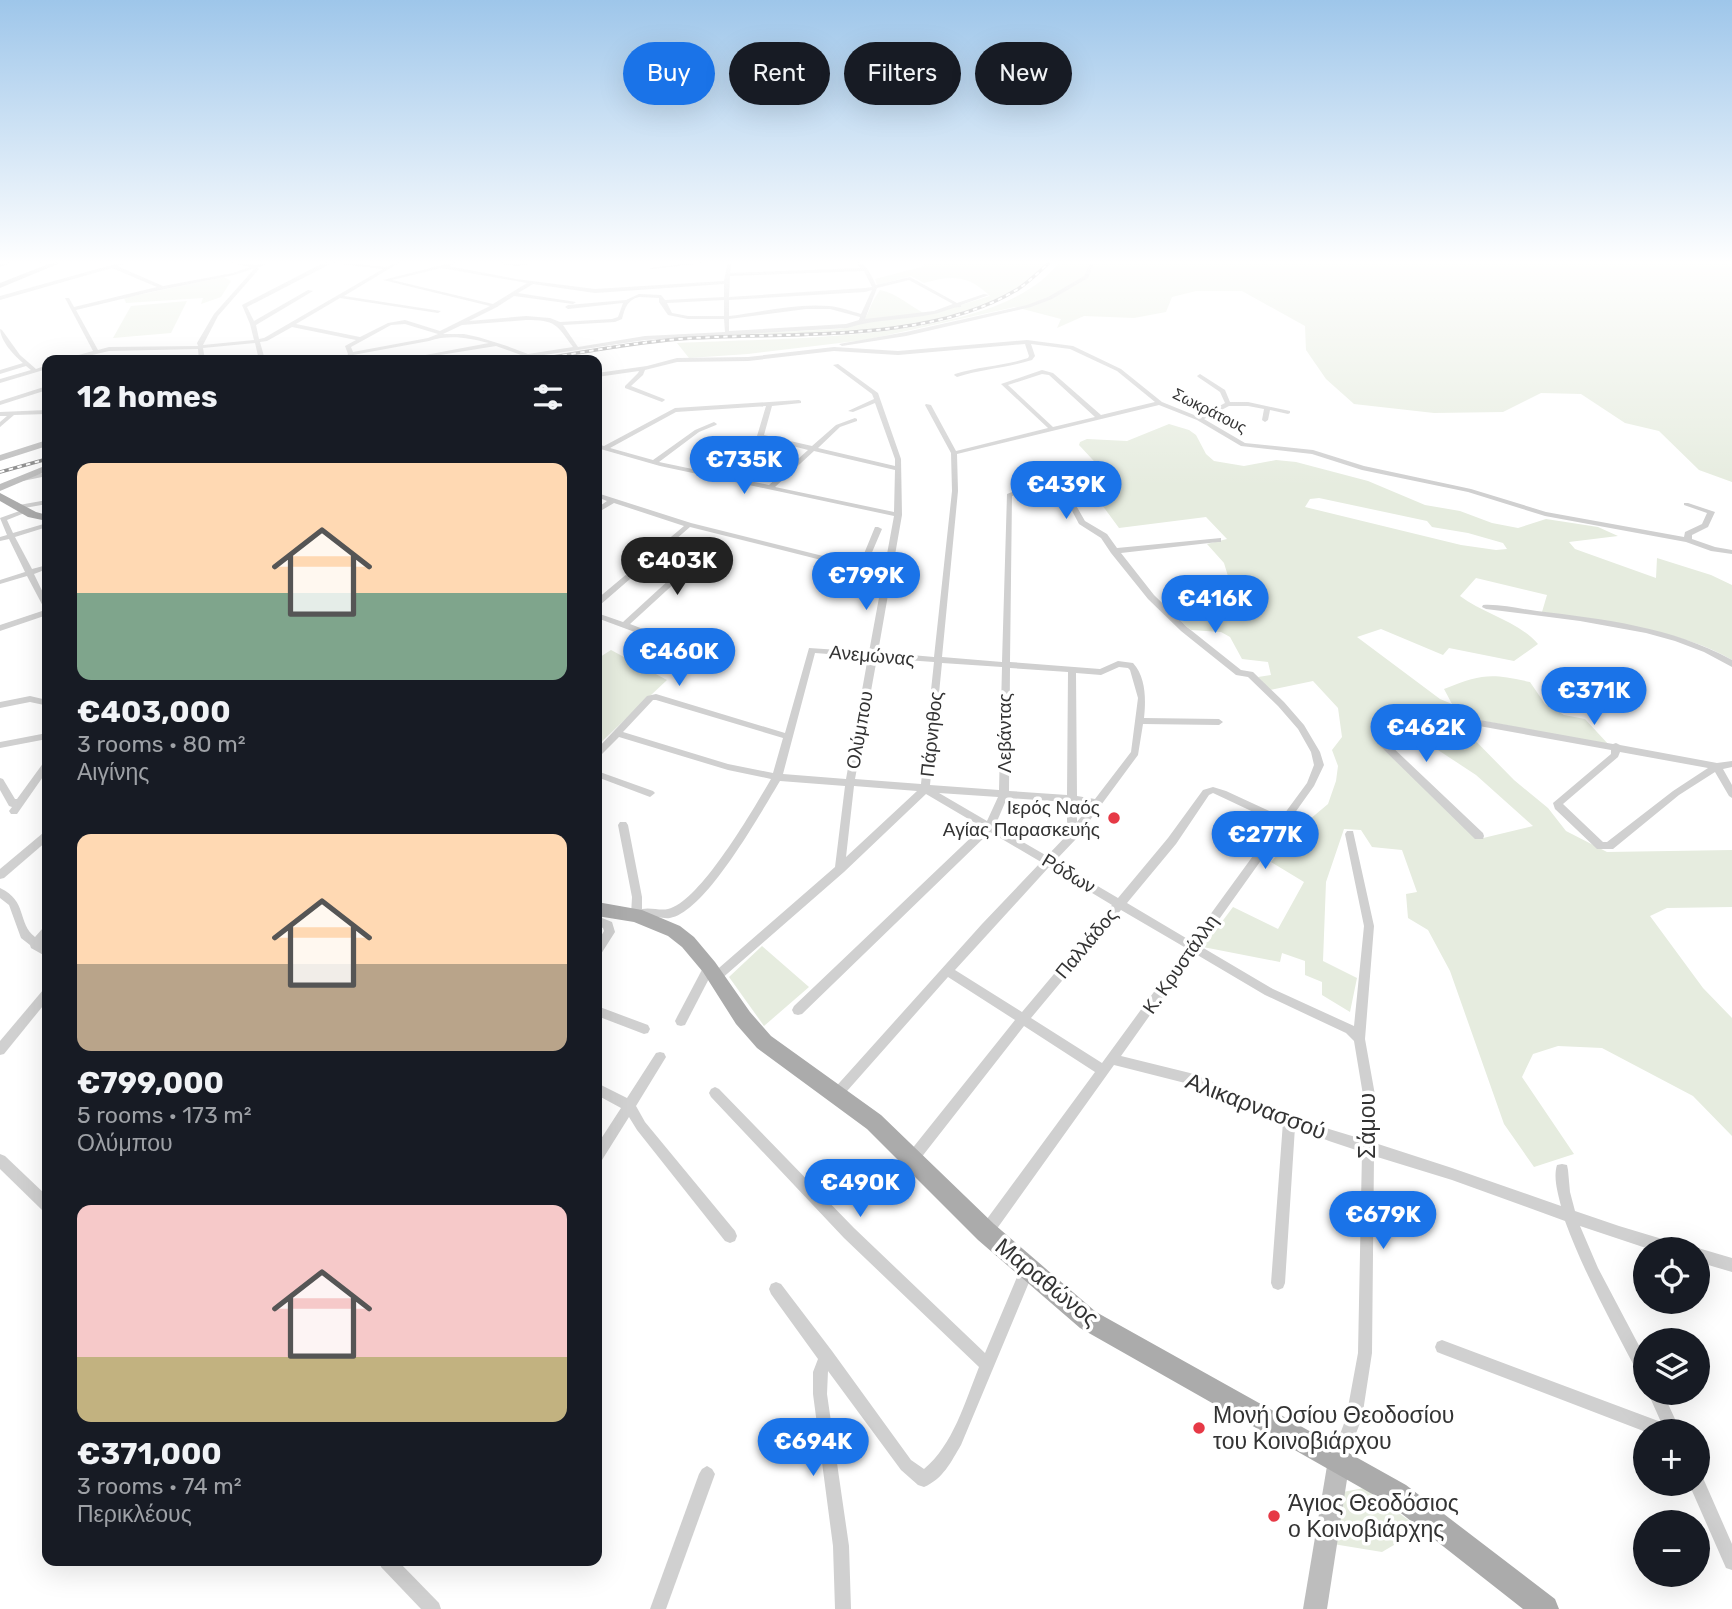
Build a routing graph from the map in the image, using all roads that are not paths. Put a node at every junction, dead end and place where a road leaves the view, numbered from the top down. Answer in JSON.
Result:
{"nodes":[{"id":1,"x":4,"y":336,"type":"edge"},
{"id":2,"x":88,"y":336,"type":"edge"},
{"id":3,"x":205,"y":336,"type":"edge"},
{"id":4,"x":256,"y":336,"type":"edge"},
{"id":5,"x":273,"y":336,"type":"edge"},
{"id":6,"x":346,"y":336,"type":"edge"},
{"id":7,"x":366,"y":336,"type":"edge"},
{"id":8,"x":434,"y":336,"type":"edge"},
{"id":9,"x":457,"y":336,"type":"edge"},
{"id":10,"x":570,"y":336,"type":"edge"},
{"id":11,"x":667,"y":336,"type":"edge"},
{"id":12,"x":893,"y":336,"type":"edge"},
{"id":13,"x":360,"y":339,"type":"junction"},
{"id":14,"x":257,"y":341,"type":"junction"},
{"id":15,"x":991,"y":341,"type":"dead end"},
{"id":16,"x":1027,"y":342,"type":"junction"},
{"id":17,"x":10,"y":343,"type":"junction"},
{"id":18,"x":499,"y":344,"type":"junction"},
{"id":19,"x":0,"y":345,"type":"edge"},
{"id":20,"x":200,"y":347,"type":"junction"},
{"id":21,"x":971,"y":347,"type":"junction"},
{"id":22,"x":576,"y":348,"type":"junction"},
{"id":23,"x":96,"y":351,"type":"junction"},
{"id":24,"x":83,"y":355,"type":"edge"},
{"id":25,"x":201,"y":355,"type":"edge"},
{"id":26,"x":261,"y":355,"type":"edge"},
{"id":27,"x":350,"y":355,"type":"edge"},
{"id":28,"x":359,"y":355,"type":"edge"},
{"id":29,"x":432,"y":355,"type":"edge"},
{"id":30,"x":525,"y":355,"type":"edge"},
{"id":31,"x":533,"y":355,"type":"edge"},
{"id":32,"x":727,"y":358,"type":"junction"},
{"id":33,"x":27,"y":364,"type":"junction"},
{"id":34,"x":836,"y":365,"type":"dead end"},
{"id":35,"x":42,"y":369,"type":"edge"},
{"id":36,"x":642,"y":369,"type":"junction"},
{"id":37,"x":34,"y":371,"type":"junction"},
{"id":38,"x":0,"y":372,"type":"edge"},
{"id":39,"x":602,"y":373,"type":"edge"},
{"id":40,"x":957,"y":375,"type":"dead end"},
{"id":41,"x":1200,"y":376,"type":"dead end"},
{"id":42,"x":0,"y":382,"type":"edge"},
{"id":43,"x":42,"y":390,"type":"edge"},
{"id":44,"x":662,"y":400,"type":"dead end"},
{"id":45,"x":877,"y":400,"type":"junction"},
{"id":46,"x":799,"y":402,"type":"dead end"},
{"id":47,"x":0,"y":403,"type":"edge"},
{"id":48,"x":1160,"y":403,"type":"junction"},
{"id":49,"x":1228,"y":404,"type":"junction"},
{"id":50,"x":928,"y":405,"type":"dead end"},
{"id":51,"x":769,"y":406,"type":"junction"},
{"id":52,"x":1266,"y":408,"type":"junction"},
{"id":53,"x":851,"y":411,"type":"dead end"},
{"id":54,"x":42,"y":412,"type":"edge"},
{"id":55,"x":1288,"y":412,"type":"dead end"},
{"id":56,"x":0,"y":414,"type":"edge"},
{"id":57,"x":13,"y":414,"type":"junction"},
{"id":58,"x":1099,"y":417,"type":"junction"},
{"id":59,"x":1199,"y":419,"type":"junction"},
{"id":60,"x":855,"y":420,"type":"dead end"},
{"id":61,"x":1265,"y":420,"type":"dead end"},
{"id":62,"x":714,"y":424,"type":"dead end"},
{"id":63,"x":0,"y":425,"type":"edge"},
{"id":64,"x":1051,"y":428,"type":"junction"},
{"id":65,"x":42,"y":445,"type":"edge"},
{"id":66,"x":602,"y":447,"type":"edge"},
{"id":67,"x":605,"y":448,"type":"junction"},
{"id":68,"x":813,"y":449,"type":"junction"},
{"id":69,"x":954,"y":453,"type":"junction"},
{"id":70,"x":0,"y":458,"type":"edge"},
{"id":71,"x":654,"y":462,"type":"junction"},
{"id":72,"x":898,"y":469,"type":"junction"},
{"id":73,"x":42,"y":470,"type":"edge"},
{"id":74,"x":42,"y":475,"type":"edge"},
{"id":75,"x":14,"y":480,"type":"junction"},
{"id":76,"x":1062,"y":486,"type":"joint"},
{"id":77,"x":0,"y":488,"type":"edge"},
{"id":78,"x":770,"y":488,"type":"junction"},
{"id":79,"x":0,"y":496,"type":"edge"},
{"id":80,"x":602,"y":497,"type":"edge"},
{"id":81,"x":612,"y":500,"type":"junction"},
{"id":82,"x":42,"y":503,"type":"edge"},
{"id":83,"x":1686,"y":504,"type":"dead end"},
{"id":84,"x":602,"y":507,"type":"edge"},
{"id":85,"x":22,"y":509,"type":"junction"},
{"id":86,"x":898,"y":515,"type":"junction"},
{"id":87,"x":42,"y":516,"type":"edge"},
{"id":88,"x":1,"y":520,"type":"edge"},
{"id":89,"x":42,"y":526,"type":"edge"},
{"id":90,"x":690,"y":526,"type":"junction"},
{"id":91,"x":877,"y":529,"type":"dead end"},
{"id":92,"x":10,"y":536,"type":"junction"},
{"id":93,"x":0,"y":539,"type":"edge"},
{"id":94,"x":873,"y":540,"type":"junction"},
{"id":95,"x":1218,"y":540,"type":"dead end"},
{"id":96,"x":1688,"y":540,"type":"junction"},
{"id":97,"x":893,"y":542,"type":"junction"},
{"id":98,"x":709,"y":548,"type":"dead end"},
{"id":99,"x":1114,"y":551,"type":"junction"},
{"id":100,"x":1732,"y":552,"type":"edge"},
{"id":101,"x":846,"y":563,"type":"junction"},
{"id":102,"x":42,"y":568,"type":"edge"},
{"id":103,"x":29,"y":572,"type":"junction"},
{"id":104,"x":0,"y":582,"type":"edge"},
{"id":105,"x":829,"y":592,"type":"dead end"},
{"id":106,"x":42,"y":599,"type":"edge"},
{"id":107,"x":602,"y":599,"type":"edge"},
{"id":108,"x":1486,"y":607,"type":"dead end"},
{"id":109,"x":42,"y":612,"type":"edge"},
{"id":110,"x":602,"y":617,"type":"edge"},
{"id":111,"x":624,"y":625,"type":"junction"},
{"id":112,"x":0,"y":628,"type":"edge"},
{"id":113,"x":720,"y":653,"type":"dead end"},
{"id":114,"x":873,"y":655,"type":"junction"},
{"id":115,"x":938,"y":661,"type":"junction"},
{"id":116,"x":1732,"y":664,"type":"edge"},
{"id":117,"x":1004,"y":665,"type":"junction"},
{"id":118,"x":1072,"y":670,"type":"junction"},
{"id":119,"x":42,"y":702,"type":"edge"},
{"id":120,"x":0,"y":705,"type":"edge"},
{"id":121,"x":1138,"y":720,"type":"junction"},
{"id":122,"x":1219,"y":722,"type":"dead end"},
{"id":123,"x":617,"y":733,"type":"junction"},
{"id":124,"x":42,"y":737,"type":"edge"},
{"id":125,"x":789,"y":737,"type":"junction"},
{"id":126,"x":0,"y":745,"type":"edge"},
{"id":127,"x":1616,"y":746,"type":"junction"},
{"id":128,"x":602,"y":749,"type":"edge"},
{"id":129,"x":1732,"y":765,"type":"edge"},
{"id":130,"x":1717,"y":766,"type":"junction"},
{"id":131,"x":42,"y":771,"type":"edge"},
{"id":132,"x":602,"y":776,"type":"edge"},
{"id":133,"x":777,"y":777,"type":"junction"},
{"id":134,"x":0,"y":781,"type":"edge"},
{"id":135,"x":850,"y":783,"type":"junction"},
{"id":136,"x":925,"y":789,"type":"junction"},
{"id":137,"x":650,"y":793,"type":"dead end"},
{"id":138,"x":1004,"y":793,"type":"junction"},
{"id":139,"x":1732,"y":793,"type":"edge"},
{"id":140,"x":1072,"y":799,"type":"junction"},
{"id":141,"x":20,"y":802,"type":"junction"},
{"id":142,"x":1097,"y":803,"type":"junction"},
{"id":143,"x":14,"y":811,"type":"dead end"},
{"id":144,"x":1283,"y":822,"type":"junction"},
{"id":145,"x":623,"y":825,"type":"dead end"},
{"id":146,"x":990,"y":826,"type":"junction"},
{"id":147,"x":1350,"y":834,"type":"dead end"},
{"id":148,"x":1072,"y":836,"type":"junction"},
{"id":149,"x":1479,"y":836,"type":"dead end"},
{"id":150,"x":42,"y":840,"type":"edge"},
{"id":151,"x":1050,"y":861,"type":"junction"},
{"id":152,"x":840,"y":869,"type":"junction"},
{"id":153,"x":0,"y":875,"type":"edge"},
{"id":154,"x":2,"y":896,"type":"edge"},
{"id":155,"x":1119,"y":903,"type":"junction"},
{"id":156,"x":602,"y":910,"type":"edge"},
{"id":157,"x":636,"y":915,"type":"junction"},
{"id":158,"x":602,"y":922,"type":"edge"},
{"id":159,"x":42,"y":937,"type":"edge"},
{"id":160,"x":602,"y":944,"type":"edge"},
{"id":161,"x":35,"y":945,"type":"junction"},
{"id":162,"x":1191,"y":947,"type":"junction"},
{"id":163,"x":42,"y":949,"type":"edge"},
{"id":164,"x":948,"y":971,"type":"junction"},
{"id":165,"x":713,"y":972,"type":"junction"},
{"id":166,"x":42,"y":999,"type":"edge"},
{"id":167,"x":798,"y":1010,"type":"dead end"},
{"id":168,"x":602,"y":1013,"type":"edge"},
{"id":169,"x":1023,"y":1019,"type":"junction"},
{"id":170,"x":681,"y":1021,"type":"dead end"},
{"id":171,"x":644,"y":1029,"type":"dead end"},
{"id":172,"x":1359,"y":1039,"type":"junction"},
{"id":173,"x":0,"y":1050,"type":"edge"},
{"id":174,"x":660,"y":1057,"type":"dead end"},
{"id":175,"x":1112,"y":1059,"type":"junction"},
{"id":176,"x":1103,"y":1070,"type":"junction"},
{"id":177,"x":602,"y":1092,"type":"edge"},
{"id":178,"x":715,"y":1093,"type":"dead end"},
{"id":179,"x":836,"y":1096,"type":"junction"},
{"id":180,"x":628,"y":1105,"type":"junction"},
{"id":181,"x":1289,"y":1119,"type":"junction"},
{"id":182,"x":602,"y":1148,"type":"edge"},
{"id":183,"x":1367,"y":1148,"type":"junction"},
{"id":184,"x":912,"y":1159,"type":"junction"},
{"id":185,"x":0,"y":1160,"type":"edge"},
{"id":186,"x":1562,"y":1170,"type":"dead end"},
{"id":187,"x":42,"y":1200,"type":"edge"},
{"id":188,"x":1572,"y":1216,"type":"junction"},
{"id":189,"x":986,"y":1232,"type":"junction"},
{"id":190,"x":730,"y":1236,"type":"dead end"},
{"id":191,"x":1633,"y":1237,"type":"edge"},
{"id":192,"x":1710,"y":1259,"type":"edge"},
{"id":193,"x":1732,"y":1265,"type":"edge"},
{"id":194,"x":1028,"y":1267,"type":"junction"},
{"id":195,"x":1278,"y":1283,"type":"dead end"},
{"id":196,"x":776,"y":1289,"type":"dead end"},
{"id":197,"x":1442,"y":1346,"type":"dead end"},
{"id":198,"x":1633,"y":1348,"type":"edge"},
{"id":199,"x":827,"y":1356,"type":"junction"},
{"id":200,"x":986,"y":1364,"type":"junction"},
{"id":201,"x":1633,"y":1419,"type":"edge"},
{"id":202,"x":1339,"y":1460,"type":"junction"},
{"id":203,"x":707,"y":1474,"type":"dead end"},
{"id":204,"x":1702,"y":1496,"type":"edge"},
{"id":205,"x":1732,"y":1562,"type":"edge"},
{"id":206,"x":392,"y":1566,"type":"edge"},
{"id":207,"x":433,"y":1609,"type":"edge"},
{"id":208,"x":659,"y":1609,"type":"edge"},
{"id":209,"x":843,"y":1609,"type":"edge"},
{"id":210,"x":1315,"y":1609,"type":"edge"},
{"id":211,"x":1545,"y":1609,"type":"edge"}],
"edges":[{"from":1,"to":17,"type":"street"},
{"from":2,"to":23,"type":"street"},
{"from":3,"to":20,"type":"street"},
{"from":4,"to":14,"type":"street"},
{"from":5,"to":14,"type":"street"},
{"from":6,"to":13,"type":"street"},
{"from":7,"to":13,"type":"street"},
{"from":8,"to":28,"type":"street"},
{"from":9,"to":18,"type":"street"},
{"from":10,"to":22,"type":"street"},
{"from":11,"to":22,"type":"street"},
{"from":12,"to":32,"type":"street"},
{"from":13,"to":27,"type":"street"},
{"from":14,"to":20,"type":"street"},
{"from":14,"to":26,"type":"street"},
{"from":15,"to":21,"type":"street"},
{"from":16,"to":21,"type":"street","name":"Σωκράτους"},
{"from":16,"to":40,"type":"street"},
{"from":16,"to":48,"type":"street","name":"Σωκράτους"},
{"from":17,"to":19,"type":"street"},
{"from":17,"to":33,"type":"street"},
{"from":18,"to":29,"type":"street"},
{"from":18,"to":30,"type":"street"},
{"from":20,"to":23,"type":"street"},
{"from":20,"to":25,"type":"street"},
{"from":21,"to":32,"type":"street","name":"Σωκράτους"},
{"from":22,"to":31,"type":"street"},
{"from":23,"to":24,"type":"street"},
{"from":32,"to":36,"type":"street","name":"Σωκράτους"},
{"from":33,"to":37,"type":"street"},
{"from":33,"to":38,"type":"street"},
{"from":34,"to":45,"type":"street","name":"Ολύμπου"},
{"from":35,"to":37,"type":"street"},
{"from":36,"to":39,"type":"street","name":"Σωκράτους"},
{"from":36,"to":44,"type":"street"},
{"from":37,"to":42,"type":"street"},
{"from":41,"to":49,"type":"street"},
{"from":43,"to":47,"type":"street"},
{"from":45,"to":53,"type":"street"},
{"from":45,"to":72,"type":"street","name":"Ολύμπου"},
{"from":46,"to":51,"type":"street"},
{"from":48,"to":58,"type":"street"},
{"from":48,"to":59,"type":"street","name":"Σωκράτους"},
{"from":49,"to":52,"type":"street"},
{"from":49,"to":59,"type":"street"},
{"from":50,"to":69,"type":"street","name":"Πάρνηθος"},
{"from":51,"to":67,"type":"street"},
{"from":51,"to":68,"type":"street"},
{"from":52,"to":55,"type":"street"},
{"from":52,"to":61,"type":"street"},
{"from":54,"to":57,"type":"street"},
{"from":56,"to":57,"type":"street"},
{"from":57,"to":63,"type":"street"},
{"from":58,"to":64,"type":"street"},
{"from":58,"to":64,"type":"street"},
{"from":59,"to":96,"type":"street","name":"Σωκράτους"},
{"from":60,"to":68,"type":"street"},
{"from":62,"to":71,"type":"street"},
{"from":64,"to":69,"type":"street"},
{"from":65,"to":70,"type":"street"},
{"from":66,"to":67,"type":"street"},
{"from":67,"to":71,"type":"street"},
{"from":68,"to":72,"type":"street"},
{"from":68,"to":78,"type":"street"},
{"from":69,"to":115,"type":"street","name":"Πάρνηθος"},
{"from":71,"to":78,"type":"street"},
{"from":72,"to":86,"type":"street","name":"Ολύμπου"},
{"from":73,"to":75,"type":"street"},
{"from":74,"to":75,"type":"street"},
{"from":75,"to":77,"type":"street"},
{"from":76,"to":99,"type":"street","name":"Κ. Κρυστάλλη"},
{"from":76,"to":117,"type":"street","name":"Λεβάντας"},
{"from":78,"to":86,"type":"street"},
{"from":79,"to":85,"type":"main road"},
{"from":80,"to":81,"type":"street"},
{"from":81,"to":84,"type":"street"},
{"from":81,"to":90,"type":"street"},
{"from":82,"to":85,"type":"street"},
{"from":83,"to":96,"type":"street"},
{"from":85,"to":87,"type":"main road"},
{"from":85,"to":88,"type":"street"},
{"from":86,"to":97,"type":"street","name":"Ολύμπου"},
{"from":88,"to":92,"type":"street"},
{"from":89,"to":92,"type":"street"},
{"from":90,"to":101,"type":"street"},
{"from":90,"to":107,"type":"street"},
{"from":91,"to":94,"type":"street"},
{"from":92,"to":93,"type":"street"},
{"from":92,"to":103,"type":"street"},
{"from":94,"to":97,"type":"street"},
{"from":94,"to":101,"type":"street"},
{"from":95,"to":99,"type":"street"},
{"from":96,"to":100,"type":"street","name":"Σωκράτους"},
{"from":97,"to":114,"type":"street","name":"Ολύμπου"},
{"from":98,"to":111,"type":"street"},
{"from":99,"to":144,"type":"street","name":"Κ. Κρυστάλλη"},
{"from":101,"to":105,"type":"street"},
{"from":102,"to":103,"type":"street"},
{"from":103,"to":104,"type":"street"},
{"from":103,"to":106,"type":"street"},
{"from":108,"to":116,"type":"street"},
{"from":109,"to":112,"type":"street"},
{"from":110,"to":111,"type":"street"},
{"from":111,"to":113,"type":"street"},
{"from":114,"to":115,"type":"street","name":"Ανεμώνας"},
{"from":114,"to":125,"type":"street","name":"Ανεμώνας"},
{"from":114,"to":135,"type":"street","name":"Ολύμπου"},
{"from":115,"to":117,"type":"street","name":"Ανεμώνας"},
{"from":115,"to":136,"type":"street","name":"Πάρνηθος"},
{"from":117,"to":118,"type":"street","name":"Ανεμώνας"},
{"from":117,"to":138,"type":"street","name":"Λεβάντας"},
{"from":118,"to":121,"type":"street","name":"Ανεμώνας"},
{"from":118,"to":140,"type":"street"},
{"from":119,"to":120,"type":"street"},
{"from":121,"to":122,"type":"street"},
{"from":121,"to":142,"type":"street"},
{"from":123,"to":125,"type":"street"},
{"from":123,"to":128,"type":"street"},
{"from":123,"to":133,"type":"street"},
{"from":124,"to":126,"type":"street"},
{"from":125,"to":133,"type":"street","name":"Ανεμώνας"},
{"from":127,"to":130,"type":"street"},
{"from":127,"to":130,"type":"street"},
{"from":127,"to":149,"type":"street"},
{"from":129,"to":130,"type":"street"},
{"from":130,"to":139,"type":"street"},
{"from":131,"to":141,"type":"street"},
{"from":132,"to":137,"type":"street"},
{"from":133,"to":135,"type":"street"},
{"from":133,"to":157,"type":"street","name":"Ανεμώνας"},
{"from":134,"to":141,"type":"street"},
{"from":135,"to":136,"type":"street"},
{"from":135,"to":152,"type":"street","name":"Ολύμπου"},
{"from":136,"to":138,"type":"street"},
{"from":136,"to":146,"type":"street","name":"Ρόδων"},
{"from":136,"to":152,"type":"street","name":"Πάρνηθος"},
{"from":138,"to":140,"type":"street"},
{"from":138,"to":146,"type":"street","name":"Λεβάντας"},
{"from":140,"to":142,"type":"street"},
{"from":140,"to":148,"type":"street"},
{"from":141,"to":143,"type":"street"},
{"from":142,"to":148,"type":"street"},
{"from":144,"to":155,"type":"street","name":"Παλλάδος"},
{"from":144,"to":162,"type":"street","name":"Κ. Κρυστάλλη"},
{"from":145,"to":157,"type":"street"},
{"from":146,"to":151,"type":"street","name":"Ρόδων"},
{"from":146,"to":167,"type":"street","name":"Λεβάντας"},
{"from":147,"to":172,"type":"street","name":"Σάμου"},
{"from":148,"to":151,"type":"street"},
{"from":150,"to":153,"type":"street"},
{"from":151,"to":155,"type":"street","name":"Ρόδων"},
{"from":151,"to":164,"type":"street"},
{"from":152,"to":165,"type":"street","name":"Πάρνηθος"},
{"from":154,"to":161,"type":"street"},
{"from":155,"to":162,"type":"street","name":"Ρόδων"},
{"from":155,"to":169,"type":"street","name":"Παλλάδος"},
{"from":156,"to":157,"type":"main road","name":"Μαραθώνος"},
{"from":157,"to":165,"type":"main road","name":"Μαραθώνος"},
{"from":158,"to":160,"type":"street"},
{"from":159,"to":161,"type":"street"},
{"from":161,"to":163,"type":"street"},
{"from":162,"to":172,"type":"street","name":"Ρόδων"},
{"from":162,"to":175,"type":"street","name":"Κ. Κρυστάλλη"},
{"from":164,"to":169,"type":"street"},
{"from":164,"to":179,"type":"street"},
{"from":165,"to":170,"type":"street"},
{"from":165,"to":179,"type":"main road","name":"Μαραθώνος"},
{"from":166,"to":173,"type":"street"},
{"from":168,"to":171,"type":"street"},
{"from":169,"to":176,"type":"street"},
{"from":169,"to":184,"type":"street","name":"Παλλάδος"},
{"from":172,"to":183,"type":"street","name":"Σάμου"},
{"from":174,"to":180,"type":"street"},
{"from":175,"to":176,"type":"street","name":"Κ. Κρυστάλλη"},
{"from":175,"to":181,"type":"street","name":"Αλικαρνασσού"},
{"from":176,"to":189,"type":"street","name":"Κ. Κρυστάλλη"},
{"from":177,"to":180,"type":"street"},
{"from":178,"to":200,"type":"street"},
{"from":179,"to":184,"type":"main road","name":"Μαραθώνος"},
{"from":180,"to":182,"type":"street"},
{"from":180,"to":190,"type":"street"},
{"from":181,"to":183,"type":"street","name":"Αλικαρνασσού"},
{"from":181,"to":195,"type":"street"},
{"from":183,"to":188,"type":"street","name":"Αλικαρνασσού"},
{"from":183,"to":202,"type":"street","name":"Σάμου"},
{"from":184,"to":189,"type":"main road","name":"Μαραθώνος"},
{"from":185,"to":187,"type":"street"},
{"from":186,"to":188,"type":"street"},
{"from":188,"to":191,"type":"street","name":"Αλικαρνασσού"},
{"from":188,"to":198,"type":"street"},
{"from":189,"to":194,"type":"main road","name":"Μαραθώνος"},
{"from":192,"to":193,"type":"street"},
{"from":194,"to":200,"type":"street"},
{"from":194,"to":202,"type":"main road","name":"Μαραθώνος"},
{"from":196,"to":199,"type":"street"},
{"from":197,"to":201,"type":"street"},
{"from":199,"to":200,"type":"street"},
{"from":199,"to":209,"type":"street"},
{"from":202,"to":210,"type":"street"},
{"from":202,"to":211,"type":"main road","name":"Μαραθώνος"},
{"from":203,"to":208,"type":"street"},
{"from":204,"to":205,"type":"street"},
{"from":206,"to":207,"type":"street"}]}
